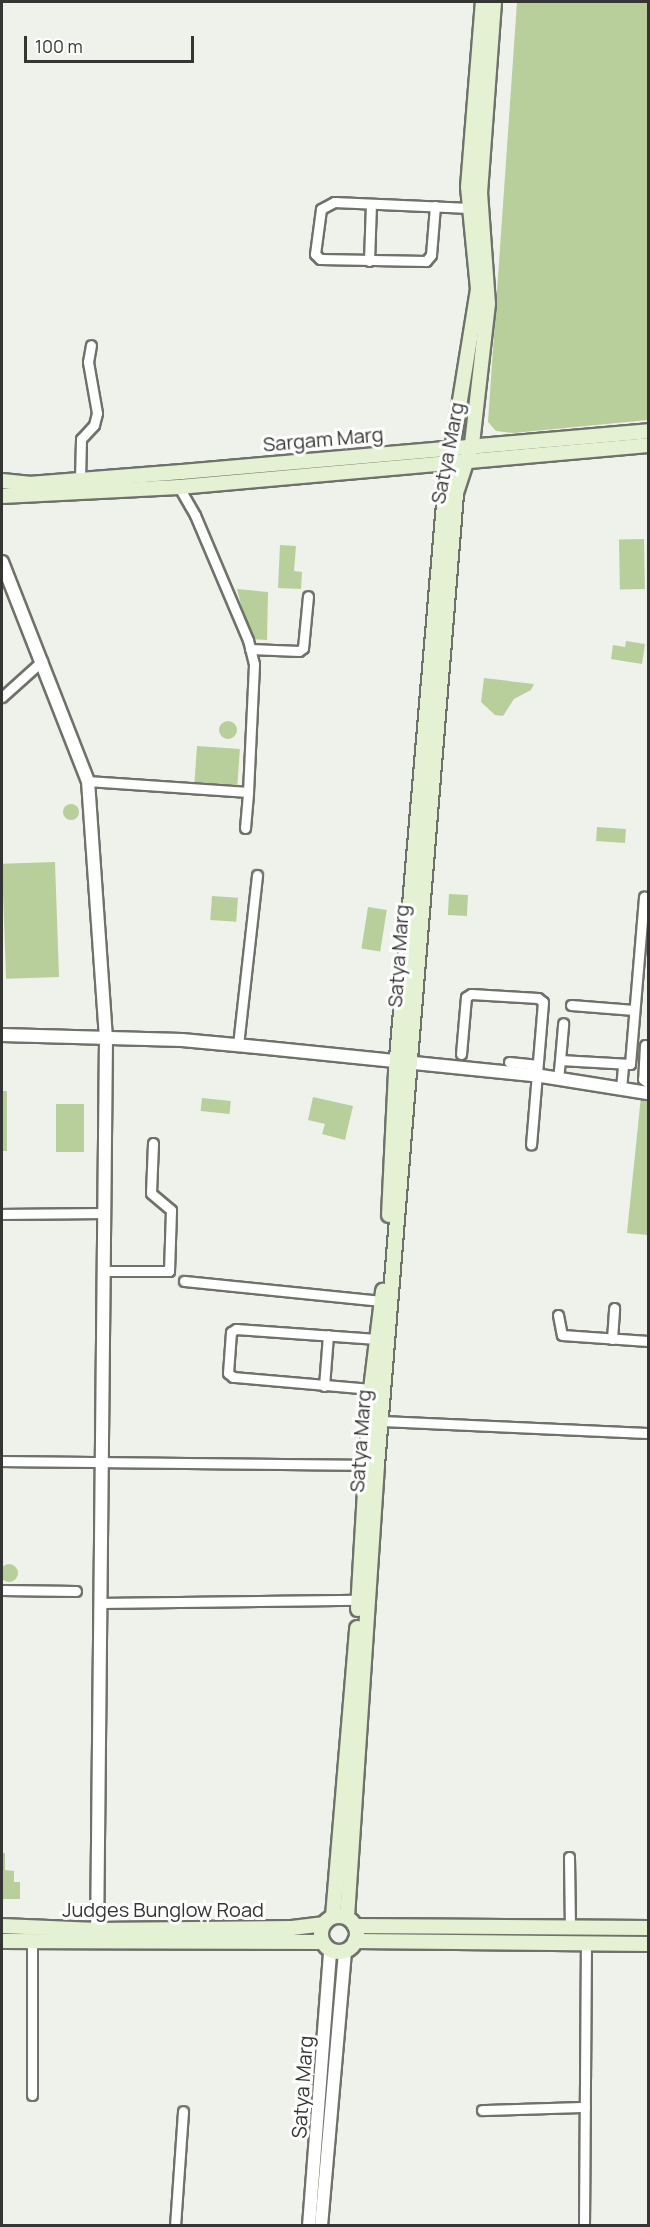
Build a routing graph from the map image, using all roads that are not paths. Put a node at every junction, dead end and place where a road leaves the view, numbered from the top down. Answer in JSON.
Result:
{"nodes":[{"id":1,"x":483,"y":2,"type":"edge"},
{"id":2,"x":494,"y":2,"type":"edge"},
{"id":3,"x":480,"y":116,"type":"junction"},
{"id":4,"x":371,"y":204,"type":"junction"},
{"id":5,"x":435,"y":206,"type":"junction"},
{"id":6,"x":470,"y":208,"type":"junction"},
{"id":7,"x":369,"y":261,"type":"junction"},
{"id":8,"x":91,"y":345,"type":"dead end"},
{"id":9,"x":648,"y":431,"type":"edge"},
{"id":10,"x":472,"y":444,"type":"junction"},
{"id":11,"x":648,"y":445,"type":"edge"},
{"id":12,"x":454,"y":446,"type":"junction"},
{"id":13,"x":466,"y":459,"type":"junction"},
{"id":14,"x":448,"y":461,"type":"junction"},
{"id":15,"x":80,"y":480,"type":"junction"},
{"id":16,"x":2,"y":481,"type":"edge"},
{"id":17,"x":179,"y":487,"type":"junction"},
{"id":18,"x":2,"y":496,"type":"edge"},
{"id":19,"x":2,"y":562,"type":"edge"},
{"id":20,"x":308,"y":596,"type":"dead end"},
{"id":21,"x":250,"y":649,"type":"junction"},
{"id":22,"x":42,"y":661,"type":"junction"},
{"id":23,"x":2,"y":698,"type":"edge"},
{"id":24,"x":88,"y":781,"type":"junction"},
{"id":25,"x":248,"y":792,"type":"junction"},
{"id":26,"x":245,"y":828,"type":"dead end"},
{"id":27,"x":257,"y":875,"type":"dead end"},
{"id":28,"x":644,"y":897,"type":"dead end"},
{"id":29,"x":570,"y":1005,"type":"dead end"},
{"id":30,"x":634,"y":1010,"type":"junction"},
{"id":31,"x":563,"y":1023,"type":"dead end"},
{"id":32,"x":2,"y":1035,"type":"edge"},
{"id":33,"x":106,"y":1038,"type":"junction"},
{"id":34,"x":238,"y":1045,"type":"junction"},
{"id":35,"x":645,"y":1045,"type":"dead end"},
{"id":36,"x":461,"y":1054,"type":"dead end"},
{"id":37,"x":560,"y":1060,"type":"junction"},
{"id":38,"x":403,"y":1061,"type":"junction"},
{"id":39,"x":509,"y":1062,"type":"dead end"},
{"id":40,"x":623,"y":1066,"type":"junction"},
{"id":41,"x":536,"y":1070,"type":"junction"},
{"id":42,"x":558,"y":1079,"type":"junction"},
{"id":43,"x":648,"y":1083,"type":"edge"},
{"id":44,"x":621,"y":1089,"type":"junction"},
{"id":45,"x":648,"y":1093,"type":"edge"},
{"id":46,"x":153,"y":1143,"type":"dead end"},
{"id":47,"x":531,"y":1144,"type":"dead end"},
{"id":48,"x":102,"y":1213,"type":"junction"},
{"id":49,"x":2,"y":1214,"type":"edge"},
{"id":50,"x":104,"y":1272,"type":"junction"},
{"id":51,"x":184,"y":1281,"type":"dead end"},
{"id":52,"x":382,"y":1301,"type":"junction"},
{"id":53,"x":614,"y":1308,"type":"dead end"},
{"id":54,"x":558,"y":1315,"type":"dead end"},
{"id":55,"x":328,"y":1335,"type":"junction"},
{"id":56,"x":377,"y":1339,"type":"junction"},
{"id":57,"x":612,"y":1339,"type":"junction"},
{"id":58,"x":648,"y":1341,"type":"edge"},
{"id":59,"x":324,"y":1386,"type":"junction"},
{"id":60,"x":371,"y":1389,"type":"junction"},
{"id":61,"x":381,"y":1421,"type":"junction"},
{"id":62,"x":648,"y":1433,"type":"edge"},
{"id":63,"x":2,"y":1461,"type":"edge"},
{"id":64,"x":99,"y":1462,"type":"junction"},
{"id":65,"x":372,"y":1465,"type":"junction"},
{"id":66,"x":2,"y":1590,"type":"edge"},
{"id":67,"x":76,"y":1591,"type":"dead end"},
{"id":68,"x":359,"y":1600,"type":"junction"},
{"id":69,"x":99,"y":1603,"type":"junction"},
{"id":70,"x":355,"y":1717,"type":"junction"},
{"id":71,"x":569,"y":1857,"type":"dead end"},
{"id":72,"x":340,"y":1921,"type":"junction"},
{"id":73,"x":2,"y":1926,"type":"edge"},
{"id":74,"x":570,"y":1928,"type":"junction"},
{"id":75,"x":648,"y":1928,"type":"edge"},
{"id":76,"x":97,"y":1936,"type":"junction"},
{"id":77,"x":2,"y":1941,"type":"edge"},
{"id":78,"x":32,"y":1941,"type":"junction"},
{"id":79,"x":586,"y":1944,"type":"junction"},
{"id":80,"x":648,"y":1944,"type":"edge"},
{"id":81,"x":326,"y":1946,"type":"junction"},
{"id":82,"x":350,"y":1946,"type":"junction"},
{"id":83,"x":32,"y":2095,"type":"dead end"},
{"id":84,"x":585,"y":2107,"type":"junction"},
{"id":85,"x":482,"y":2110,"type":"dead end"},
{"id":86,"x":183,"y":2111,"type":"dead end"},
{"id":87,"x":175,"y":2226,"type":"edge"},
{"id":88,"x":309,"y":2226,"type":"edge"},
{"id":89,"x":321,"y":2226,"type":"edge"},
{"id":90,"x":584,"y":2226,"type":"edge"}],
"edges":[{"from":1,"to":3,"type":"main road","name":"Satya Marg"},
{"from":2,"to":3,"type":"main road","name":"Satya Marg"},
{"from":3,"to":6,"type":"main road","name":"Satya Marg"},
{"from":3,"to":10,"type":"main road","name":"Satya Marg"},
{"from":4,"to":5,"type":"street"},
{"from":4,"to":7,"type":"street"},
{"from":4,"to":7,"type":"street"},
{"from":5,"to":6,"type":"street"},
{"from":5,"to":7,"type":"street"},
{"from":6,"to":12,"type":"main road","name":"Satya Marg"},
{"from":8,"to":15,"type":"street"},
{"from":9,"to":10,"type":"main road","name":"Sargam Marg"},
{"from":10,"to":12,"type":"main road","name":"Sargam Marg"},
{"from":10,"to":13,"type":"main road","name":"Satya Marg"},
{"from":11,"to":13,"type":"main road","name":"Sargam Marg"},
{"from":12,"to":14,"type":"main road","name":"Satya Marg"},
{"from":12,"to":15,"type":"main road","name":"Sargam Marg"},
{"from":13,"to":14,"type":"main road","name":"Sargam Marg"},
{"from":13,"to":38,"type":"main road","name":"Satya Marg"},
{"from":14,"to":17,"type":"main road","name":"Sargam Marg"},
{"from":14,"to":38,"type":"main road","name":"Satya Marg"},
{"from":15,"to":16,"type":"main road","name":"Sargam Marg"},
{"from":17,"to":18,"type":"main road","name":"Sargam Marg"},
{"from":17,"to":21,"type":"street"},
{"from":19,"to":22,"type":"street"},
{"from":20,"to":21,"type":"street"},
{"from":21,"to":25,"type":"street"},
{"from":22,"to":23,"type":"street"},
{"from":22,"to":24,"type":"street"},
{"from":24,"to":25,"type":"street"},
{"from":24,"to":33,"type":"street"},
{"from":25,"to":26,"type":"street"},
{"from":27,"to":34,"type":"street"},
{"from":28,"to":30,"type":"street"},
{"from":29,"to":30,"type":"street"},
{"from":30,"to":40,"type":"street"},
{"from":31,"to":37,"type":"street"},
{"from":32,"to":33,"type":"street"},
{"from":33,"to":34,"type":"street"},
{"from":33,"to":48,"type":"street"},
{"from":34,"to":38,"type":"street"},
{"from":35,"to":43,"type":"street"},
{"from":36,"to":41,"type":"street"},
{"from":37,"to":40,"type":"street"},
{"from":37,"to":42,"type":"street"},
{"from":38,"to":41,"type":"street"},
{"from":38,"to":52,"type":"main road","name":"Satya Marg"},
{"from":38,"to":61,"type":"main road","name":"Satya Marg"},
{"from":39,"to":41,"type":"street"},
{"from":40,"to":44,"type":"street"},
{"from":41,"to":42,"type":"street"},
{"from":41,"to":47,"type":"street"},
{"from":42,"to":44,"type":"street"},
{"from":44,"to":45,"type":"street"},
{"from":46,"to":50,"type":"street"},
{"from":48,"to":49,"type":"street"},
{"from":48,"to":50,"type":"street"},
{"from":50,"to":64,"type":"street"},
{"from":51,"to":52,"type":"street"},
{"from":52,"to":56,"type":"main road","name":"Satya Marg"},
{"from":53,"to":57,"type":"street"},
{"from":54,"to":57,"type":"street"},
{"from":55,"to":56,"type":"street"},
{"from":55,"to":59,"type":"street"},
{"from":55,"to":59,"type":"street"},
{"from":56,"to":60,"type":"main road","name":"Satya Marg"},
{"from":57,"to":58,"type":"street"},
{"from":59,"to":60,"type":"street"},
{"from":60,"to":65,"type":"main road","name":"Satya Marg"},
{"from":61,"to":62,"type":"street"},
{"from":61,"to":65,"type":"main road","name":"Satya Marg"},
{"from":63,"to":64,"type":"street"},
{"from":64,"to":65,"type":"street"},
{"from":64,"to":69,"type":"street"},
{"from":65,"to":68,"type":"main road","name":"Satya Marg"},
{"from":65,"to":70,"type":"main road","name":"Satya Marg"},
{"from":66,"to":67,"type":"street"},
{"from":68,"to":69,"type":"street"},
{"from":68,"to":70,"type":"main road","name":"Satya Marg"},
{"from":69,"to":76,"type":"street"},
{"from":70,"to":72,"type":"main road","name":"Satya Marg"},
{"from":71,"to":74,"type":"street"},
{"from":72,"to":74,"type":"main road","name":"Judges Bunglow Road"},
{"from":72,"to":76,"type":"main road","name":"Judges Bunglow Road"},
{"from":72,"to":81,"type":"main road"},
{"from":72,"to":82,"type":"main road"},
{"from":73,"to":76,"type":"main road","name":"Judges Bunglow Road"},
{"from":74,"to":75,"type":"main road","name":"Judges Bunglow Road"},
{"from":76,"to":78,"type":"main road","name":"Judges Bunglow Road"},
{"from":76,"to":81,"type":"main road","name":"Judges Bunglow Road"},
{"from":77,"to":78,"type":"main road","name":"Judges Bunglow Road"},
{"from":78,"to":83,"type":"street"},
{"from":79,"to":80,"type":"main road"},
{"from":79,"to":82,"type":"main road"},
{"from":79,"to":84,"type":"street"},
{"from":81,"to":82,"type":"main road","name":"Judges Bunglow Road"},
{"from":81,"to":88,"type":"street","name":"Satya Marg"},
{"from":82,"to":89,"type":"street","name":"Satya Marg"},
{"from":84,"to":85,"type":"street"},
{"from":84,"to":90,"type":"street"},
{"from":86,"to":87,"type":"street"}]}
